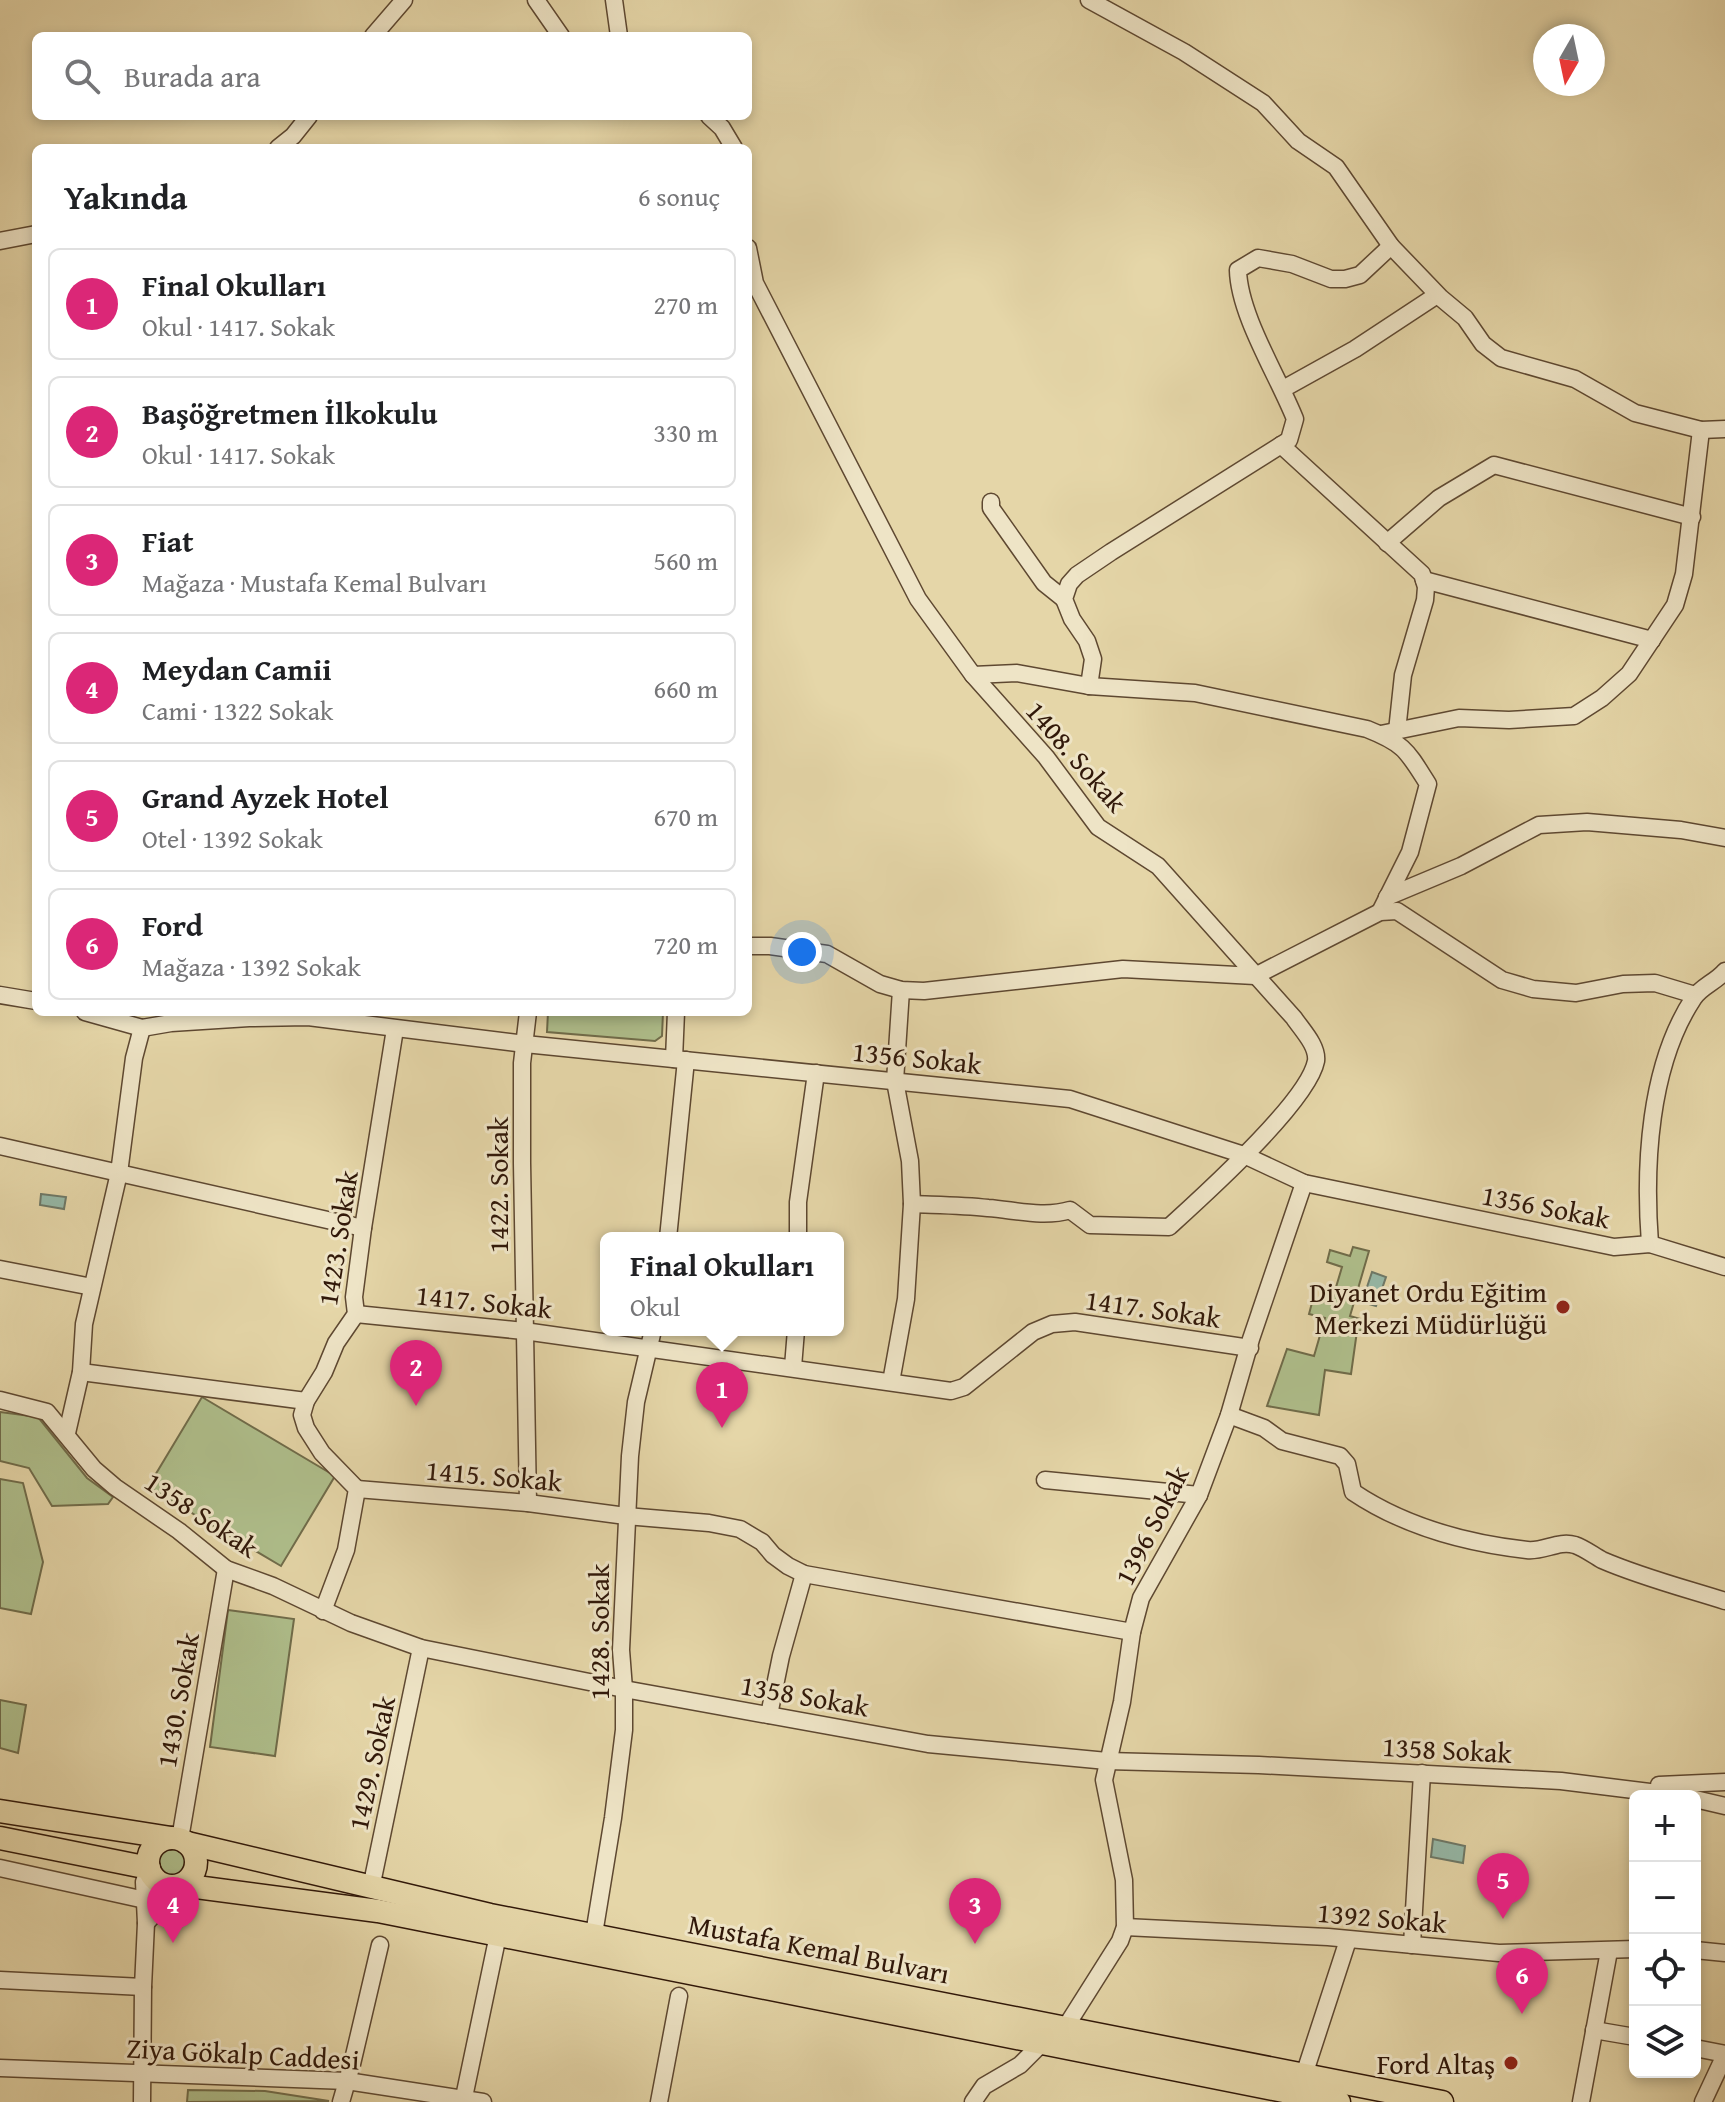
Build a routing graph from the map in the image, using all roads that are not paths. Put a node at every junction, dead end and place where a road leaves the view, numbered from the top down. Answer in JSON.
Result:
{"nodes":[{"id":1,"x":404,"y":0,"type":"edge"},
{"id":2,"x":536,"y":0,"type":"edge"},
{"id":3,"x":614,"y":0,"type":"edge"},
{"id":4,"x":1089,"y":0,"type":"edge"},
{"id":5,"x":376,"y":32,"type":"edge"},
{"id":6,"x":558,"y":32,"type":"edge"},
{"id":7,"x":618,"y":32,"type":"edge"},
{"id":8,"x":306,"y":120,"type":"edge"},
{"id":9,"x":713,"y":120,"type":"edge"},
{"id":10,"x":283,"y":144,"type":"edge"},
{"id":11,"x":732,"y":144,"type":"edge"},
{"id":12,"x":32,"y":235,"type":"edge"},
{"id":13,"x":0,"y":241,"type":"edge"},
{"id":14,"x":1391,"y":246,"type":"junction"},
{"id":15,"x":752,"y":268,"type":"edge"},
{"id":16,"x":1437,"y":295,"type":"junction"},
{"id":17,"x":1283,"y":389,"type":"junction"},
{"id":18,"x":1725,"y":429,"type":"edge"},
{"id":19,"x":1701,"y":430,"type":"junction"},
{"id":20,"x":1281,"y":445,"type":"junction"},
{"id":21,"x":991,"y":502,"type":"dead end"},
{"id":22,"x":1692,"y":517,"type":"junction"},
{"id":23,"x":1387,"y":543,"type":"junction"},
{"id":24,"x":1424,"y":580,"type":"junction"},
{"id":25,"x":1064,"y":599,"type":"junction"},
{"id":26,"x":1652,"y":640,"type":"junction"},
{"id":27,"x":973,"y":675,"type":"junction"},
{"id":28,"x":1089,"y":686,"type":"junction"},
{"id":29,"x":1389,"y":732,"type":"junction"},
{"id":30,"x":1725,"y":838,"type":"edge"},
{"id":31,"x":1384,"y":904,"type":"junction"},
{"id":32,"x":752,"y":946,"type":"edge"},
{"id":33,"x":1725,"y":971,"type":"edge"},
{"id":34,"x":1255,"y":976,"type":"junction"},
{"id":35,"x":901,"y":990,"type":"junction"},
{"id":36,"x":0,"y":995,"type":"edge"},
{"id":37,"x":1695,"y":995,"type":"junction"},
{"id":38,"x":32,"y":1000,"type":"edge"},
{"id":39,"x":99,"y":1016,"type":"edge"},
{"id":40,"x":271,"y":1016,"type":"edge"},
{"id":41,"x":296,"y":1016,"type":"edge"},
{"id":42,"x":528,"y":1016,"type":"edge"},
{"id":43,"x":676,"y":1016,"type":"edge"},
{"id":44,"x":142,"y":1028,"type":"junction"},
{"id":45,"x":395,"y":1029,"type":"junction"},
{"id":46,"x":525,"y":1044,"type":"junction"},
{"id":47,"x":680,"y":1059,"type":"junction"},
{"id":48,"x":816,"y":1073,"type":"junction"},
{"id":49,"x":895,"y":1081,"type":"junction"},
{"id":50,"x":0,"y":1146,"type":"edge"},
{"id":51,"x":1244,"y":1155,"type":"junction"},
{"id":52,"x":119,"y":1173,"type":"junction"},
{"id":53,"x":1304,"y":1183,"type":"junction"},
{"id":54,"x":912,"y":1204,"type":"junction"},
{"id":55,"x":363,"y":1228,"type":"junction"},
{"id":56,"x":668,"y":1232,"type":"edge"},
{"id":57,"x":798,"y":1232,"type":"edge"},
{"id":58,"x":1650,"y":1244,"type":"junction"},
{"id":59,"x":1725,"y":1267,"type":"edge"},
{"id":60,"x":0,"y":1269,"type":"edge"},
{"id":61,"x":92,"y":1287,"type":"junction"},
{"id":62,"x":356,"y":1314,"type":"junction"},
{"id":63,"x":524,"y":1331,"type":"junction"},
{"id":64,"x":652,"y":1336,"type":"edge"},
{"id":65,"x":796,"y":1336,"type":"edge"},
{"id":66,"x":1250,"y":1348,"type":"junction"},
{"id":67,"x":650,"y":1350,"type":"junction"},
{"id":68,"x":793,"y":1367,"type":"junction"},
{"id":69,"x":81,"y":1372,"type":"junction"},
{"id":70,"x":891,"y":1382,"type":"junction"},
{"id":71,"x":0,"y":1400,"type":"edge"},
{"id":72,"x":306,"y":1401,"type":"junction"},
{"id":73,"x":1229,"y":1415,"type":"junction"},
{"id":74,"x":67,"y":1433,"type":"junction"},
{"id":75,"x":1045,"y":1480,"type":"dead end"},
{"id":76,"x":357,"y":1489,"type":"junction"},
{"id":77,"x":1199,"y":1495,"type":"junction"},
{"id":78,"x":528,"y":1503,"type":"junction"},
{"id":79,"x":626,"y":1516,"type":"junction"},
{"id":80,"x":226,"y":1569,"type":"junction"},
{"id":81,"x":804,"y":1574,"type":"junction"},
{"id":82,"x":1725,"y":1601,"type":"edge"},
{"id":83,"x":323,"y":1611,"type":"junction"},
{"id":84,"x":1132,"y":1632,"type":"junction"},
{"id":85,"x":421,"y":1648,"type":"junction"},
{"id":86,"x":624,"y":1689,"type":"junction"},
{"id":87,"x":769,"y":1715,"type":"junction"},
{"id":88,"x":1107,"y":1761,"type":"junction"},
{"id":89,"x":1422,"y":1773,"type":"junction"},
{"id":90,"x":1725,"y":1782,"type":"edge"},
{"id":91,"x":1621,"y":1787,"type":"junction"},
{"id":92,"x":1641,"y":1790,"type":"edge"},
{"id":93,"x":1701,"y":1800,"type":"edge"},
{"id":94,"x":1725,"y":1806,"type":"edge"},
{"id":95,"x":0,"y":1811,"type":"edge"},
{"id":96,"x":0,"y":1838,"type":"edge"},
{"id":97,"x":179,"y":1840,"type":"junction"},
{"id":98,"x":0,"y":1868,"type":"edge"},
{"id":99,"x":149,"y":1868,"type":"junction"},
{"id":100,"x":181,"y":1885,"type":"junction"},
{"id":101,"x":371,"y":1888,"type":"junction"},
{"id":102,"x":145,"y":1900,"type":"junction"},
{"id":103,"x":146,"y":1923,"type":"junction"},
{"id":104,"x":1125,"y":1927,"type":"junction"},
{"id":105,"x":594,"y":1934,"type":"junction"},
{"id":106,"x":498,"y":1935,"type":"junction"},
{"id":107,"x":1348,"y":1940,"type":"junction"},
{"id":108,"x":380,"y":1945,"type":"dead end"},
{"id":109,"x":1412,"y":1945,"type":"junction"},
{"id":110,"x":1629,"y":1949,"type":"edge"},
{"id":111,"x":1609,"y":1951,"type":"junction"},
{"id":112,"x":1701,"y":1951,"type":"edge"},
{"id":113,"x":1725,"y":1953,"type":"edge"},
{"id":114,"x":0,"y":1980,"type":"edge"},
{"id":115,"x":143,"y":1987,"type":"junction"},
{"id":116,"x":679,"y":1996,"type":"dead end"},
{"id":117,"x":1065,"y":2028,"type":"junction"},
{"id":118,"x":1594,"y":2030,"type":"junction"},
{"id":119,"x":1629,"y":2036,"type":"edge"},
{"id":120,"x":1042,"y":2043,"type":"junction"},
{"id":121,"x":1701,"y":2049,"type":"edge"},
{"id":122,"x":1725,"y":2054,"type":"edge"},
{"id":123,"x":0,"y":2068,"type":"edge"},
{"id":124,"x":142,"y":2074,"type":"junction"},
{"id":125,"x":347,"y":2081,"type":"junction"},
{"id":126,"x":1302,"y":2091,"type":"edge"},
{"id":127,"x":463,"y":2100,"type":"edge"},
{"id":128,"x":142,"y":2102,"type":"edge"},
{"id":129,"x":341,"y":2102,"type":"edge"},
{"id":130,"x":483,"y":2102,"type":"edge"},
{"id":131,"x":659,"y":2102,"type":"edge"},
{"id":132,"x":973,"y":2102,"type":"edge"},
{"id":133,"x":1339,"y":2102,"type":"edge"},
{"id":134,"x":1442,"y":2102,"type":"edge"},
{"id":135,"x":1581,"y":2102,"type":"edge"},
{"id":136,"x":1703,"y":2102,"type":"edge"}],
"edges":[{"from":1,"to":5,"type":"street"},
{"from":2,"to":6,"type":"street"},
{"from":3,"to":7,"type":"street"},
{"from":4,"to":14,"type":"street"},
{"from":8,"to":10,"type":"street"},
{"from":9,"to":11,"type":"street"},
{"from":12,"to":13,"type":"street"},
{"from":14,"to":16,"type":"street"},
{"from":14,"to":17,"type":"street"},
{"from":15,"to":27,"type":"street","name":"1408. Sokak"},
{"from":16,"to":17,"type":"street"},
{"from":16,"to":19,"type":"street"},
{"from":17,"to":20,"type":"street"},
{"from":18,"to":19,"type":"street"},
{"from":19,"to":22,"type":"street"},
{"from":20,"to":23,"type":"street"},
{"from":20,"to":25,"type":"street"},
{"from":21,"to":25,"type":"street"},
{"from":22,"to":23,"type":"street"},
{"from":22,"to":26,"type":"street"},
{"from":23,"to":24,"type":"street"},
{"from":24,"to":26,"type":"street"},
{"from":24,"to":29,"type":"street"},
{"from":25,"to":28,"type":"street"},
{"from":26,"to":29,"type":"street"},
{"from":27,"to":28,"type":"street"},
{"from":27,"to":34,"type":"street","name":"1408. Sokak"},
{"from":28,"to":29,"type":"street"},
{"from":29,"to":31,"type":"street"},
{"from":30,"to":31,"type":"street"},
{"from":31,"to":34,"type":"street"},
{"from":31,"to":37,"type":"street"},
{"from":32,"to":35,"type":"street"},
{"from":33,"to":37,"type":"street"},
{"from":34,"to":35,"type":"street"},
{"from":34,"to":51,"type":"street","name":"1408. Sokak"},
{"from":35,"to":49,"type":"street"},
{"from":36,"to":38,"type":"street"},
{"from":37,"to":58,"type":"street"},
{"from":39,"to":44,"type":"street","name":"1356 Sokak"},
{"from":40,"to":44,"type":"street","name":"1356 Sokak"},
{"from":41,"to":45,"type":"street","name":"1356 Sokak"},
{"from":42,"to":46,"type":"street","name":"1422. Sokak"},
{"from":43,"to":47,"type":"street"},
{"from":44,"to":52,"type":"street"},
{"from":45,"to":46,"type":"street","name":"1356 Sokak"},
{"from":45,"to":55,"type":"street","name":"1423. Sokak"},
{"from":46,"to":47,"type":"street","name":"1356 Sokak"},
{"from":46,"to":63,"type":"street","name":"1422. Sokak"},
{"from":47,"to":48,"type":"street","name":"1356 Sokak"},
{"from":47,"to":56,"type":"street"},
{"from":48,"to":49,"type":"street","name":"1356 Sokak"},
{"from":48,"to":57,"type":"street"},
{"from":49,"to":51,"type":"street","name":"1356 Sokak"},
{"from":49,"to":54,"type":"street"},
{"from":50,"to":52,"type":"street"},
{"from":51,"to":53,"type":"street","name":"1356 Sokak"},
{"from":51,"to":54,"type":"street","name":"1408. Sokak"},
{"from":52,"to":55,"type":"street"},
{"from":52,"to":61,"type":"street"},
{"from":53,"to":58,"type":"street","name":"1356 Sokak"},
{"from":53,"to":66,"type":"street","name":"1396 Sokak"},
{"from":54,"to":70,"type":"street"},
{"from":55,"to":62,"type":"street","name":"1423. Sokak"},
{"from":58,"to":59,"type":"street","name":"1356 Sokak"},
{"from":60,"to":61,"type":"street"},
{"from":61,"to":69,"type":"street"},
{"from":62,"to":63,"type":"street","name":"1417. Sokak"},
{"from":62,"to":72,"type":"street","name":"1423. Sokak"},
{"from":63,"to":67,"type":"street","name":"1417. Sokak"},
{"from":63,"to":78,"type":"street","name":"1422. Sokak"},
{"from":64,"to":67,"type":"street","name":"1428. Sokak"},
{"from":65,"to":68,"type":"street"},
{"from":66,"to":70,"type":"street","name":"1417. Sokak"},
{"from":66,"to":73,"type":"street","name":"1396 Sokak"},
{"from":67,"to":68,"type":"street","name":"1417. Sokak"},
{"from":67,"to":79,"type":"street","name":"1428. Sokak"},
{"from":68,"to":70,"type":"street","name":"1417. Sokak"},
{"from":69,"to":72,"type":"street"},
{"from":69,"to":74,"type":"street"},
{"from":71,"to":74,"type":"street","name":"1358 Sokak"},
{"from":72,"to":76,"type":"street"},
{"from":73,"to":77,"type":"street","name":"1396 Sokak"},
{"from":73,"to":82,"type":"street"},
{"from":74,"to":80,"type":"street","name":"1358 Sokak"},
{"from":75,"to":77,"type":"street"},
{"from":76,"to":78,"type":"street","name":"1415. Sokak"},
{"from":76,"to":83,"type":"street"},
{"from":77,"to":84,"type":"street","name":"1396 Sokak"},
{"from":78,"to":79,"type":"street","name":"1415. Sokak"},
{"from":79,"to":81,"type":"street","name":"1415. Sokak"},
{"from":79,"to":86,"type":"street","name":"1428. Sokak"},
{"from":80,"to":83,"type":"street","name":"1358 Sokak"},
{"from":80,"to":97,"type":"street","name":"1430. Sokak"},
{"from":81,"to":84,"type":"street"},
{"from":81,"to":87,"type":"street"},
{"from":83,"to":85,"type":"street","name":"1358 Sokak"},
{"from":84,"to":88,"type":"street","name":"1396 Sokak"},
{"from":85,"to":86,"type":"street","name":"1358 Sokak"},
{"from":85,"to":101,"type":"street","name":"1429. Sokak"},
{"from":86,"to":87,"type":"street","name":"1358 Sokak"},
{"from":86,"to":105,"type":"street","name":"1428. Sokak"},
{"from":87,"to":88,"type":"street","name":"1358 Sokak"},
{"from":88,"to":89,"type":"street","name":"1358 Sokak"},
{"from":88,"to":104,"type":"street","name":"1396 Sokak"},
{"from":89,"to":91,"type":"street","name":"1358 Sokak"},
{"from":89,"to":109,"type":"street"},
{"from":90,"to":91,"type":"street"},
{"from":91,"to":92,"type":"street","name":"1358 Sokak"},
{"from":93,"to":94,"type":"street"},
{"from":95,"to":97,"type":"highway","name":"Mustafa Kemal Bulvarı"},
{"from":96,"to":99,"type":"highway"},
{"from":97,"to":99,"type":"highway"},
{"from":97,"to":100,"type":"highway"},
{"from":97,"to":101,"type":"highway","name":"Mustafa Kemal Bulvarı"},
{"from":98,"to":102,"type":"street"},
{"from":99,"to":100,"type":"highway"},
{"from":99,"to":102,"type":"street"},
{"from":100,"to":103,"type":"street"},
{"from":100,"to":106,"type":"highway","name":"Mustafa Kemal Bulvarı"},
{"from":101,"to":105,"type":"highway","name":"Mustafa Kemal Bulvarı"},
{"from":102,"to":103,"type":"street"},
{"from":103,"to":115,"type":"street"},
{"from":104,"to":107,"type":"street","name":"1392 Sokak"},
{"from":104,"to":117,"type":"street","name":"1396 Sokak"},
{"from":105,"to":117,"type":"highway","name":"Mustafa Kemal Bulvarı"},
{"from":106,"to":120,"type":"highway","name":"Mustafa Kemal Bulvarı"},
{"from":106,"to":127,"type":"street"},
{"from":107,"to":109,"type":"street","name":"1392 Sokak"},
{"from":107,"to":126,"type":"street"},
{"from":108,"to":125,"type":"street"},
{"from":109,"to":111,"type":"street","name":"1392 Sokak"},
{"from":110,"to":111,"type":"street","name":"1392 Sokak"},
{"from":111,"to":118,"type":"street"},
{"from":112,"to":113,"type":"street"},
{"from":114,"to":115,"type":"street"},
{"from":115,"to":124,"type":"street"},
{"from":116,"to":131,"type":"street"},
{"from":117,"to":126,"type":"highway","name":"Mustafa Kemal Bulvarı"},
{"from":118,"to":119,"type":"street"},
{"from":118,"to":135,"type":"street"},
{"from":120,"to":126,"type":"highway","name":"Mustafa Kemal Bulvarı"},
{"from":120,"to":132,"type":"street"},
{"from":121,"to":122,"type":"street"},
{"from":122,"to":136,"type":"street"},
{"from":123,"to":124,"type":"street","name":"Ziya Gökalp Caddesi"},
{"from":124,"to":125,"type":"street","name":"Ziya Gökalp Caddesi"},
{"from":124,"to":128,"type":"street"},
{"from":125,"to":127,"type":"street","name":"Ziya Gökalp Caddesi"},
{"from":125,"to":129,"type":"street"},
{"from":126,"to":133,"type":"highway","name":"Mustafa Kemal Bulvarı"},
{"from":126,"to":134,"type":"highway","name":"Mustafa Kemal Bulvarı"},
{"from":127,"to":130,"type":"street","name":"Ziya Gökalp Caddesi"}]}
